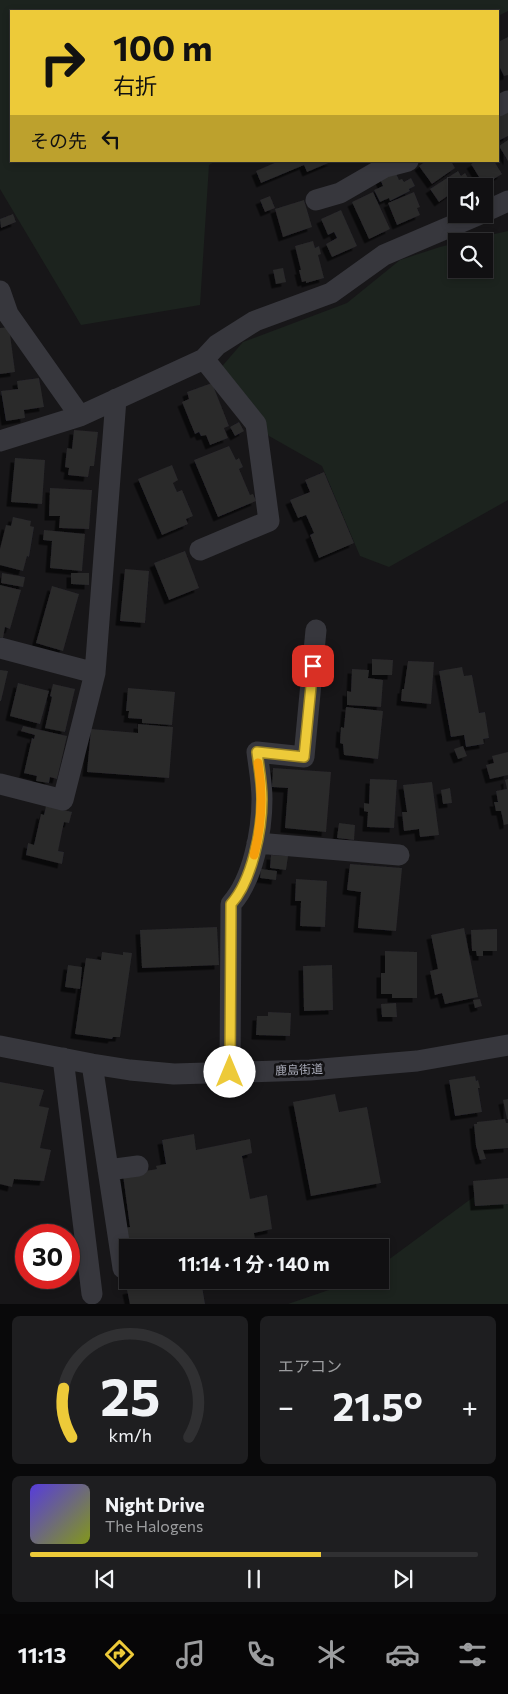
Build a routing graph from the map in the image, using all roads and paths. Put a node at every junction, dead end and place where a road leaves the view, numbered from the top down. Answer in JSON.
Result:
{"nodes":[{"id":1,"x":403,"y":162,"type":"edge"},
{"id":2,"x":316,"y":200,"type":"dead end"},
{"id":3,"x":508,"y":202,"type":"edge"},
{"id":4,"x":493,"y":208,"type":"edge"},
{"id":5,"x":459,"y":223,"type":"edge"},
{"id":6,"x":0,"y":291,"type":"edge"},
{"id":7,"x":4,"y":314,"type":"edge"},
{"id":8,"x":204,"y":359,"type":"junction"},
{"id":9,"x":116,"y":399,"type":"junction"},
{"id":10,"x":80,"y":416,"type":"junction"},
{"id":11,"x":0,"y":441,"type":"edge"},
{"id":12,"x":200,"y":550,"type":"dead end"},
{"id":13,"x":316,"y":630,"type":"dead end"},
{"id":14,"x":0,"y":648,"type":"edge"},
{"id":15,"x":95,"y":673,"type":"junction"},
{"id":16,"x":0,"y":784,"type":"edge"},
{"id":17,"x":257,"y":843,"type":"junction"},
{"id":18,"x":399,"y":855,"type":"dead end"},
{"id":19,"x":508,"y":1045,"type":"edge"},
{"id":20,"x":0,"y":1046,"type":"edge"},
{"id":21,"x":63,"y":1058,"type":"junction"},
{"id":22,"x":92,"y":1064,"type":"junction"},
{"id":23,"x":230,"y":1072,"type":"junction"},
{"id":24,"x":145,"y":1166,"type":"dead end"},
{"id":25,"x":108,"y":1170,"type":"junction"},
{"id":26,"x":119,"y":1242,"type":"edge"},
{"id":27,"x":92,"y":1294,"type":"dead end"}],
"edges":[{"from":1,"to":2,"type":"street"},
{"from":3,"to":4,"type":"street"},
{"from":5,"to":8,"type":"street"},
{"from":6,"to":7,"type":"street"},
{"from":7,"to":10,"type":"street"},
{"from":8,"to":9,"type":"street"},
{"from":8,"to":12,"type":"street"},
{"from":9,"to":10,"type":"street"},
{"from":9,"to":15,"type":"street"},
{"from":10,"to":11,"type":"street"},
{"from":13,"to":17,"type":"street"},
{"from":14,"to":15,"type":"street"},
{"from":15,"to":16,"type":"street"},
{"from":17,"to":18,"type":"street"},
{"from":17,"to":23,"type":"street"},
{"from":19,"to":23,"type":"street","name":"鹿島街道"},
{"from":20,"to":21,"type":"street","name":"鹿島街道"},
{"from":21,"to":22,"type":"street","name":"鹿島街道"},
{"from":21,"to":27,"type":"street"},
{"from":22,"to":23,"type":"street","name":"鹿島街道"},
{"from":22,"to":25,"type":"street"},
{"from":24,"to":25,"type":"street"},
{"from":25,"to":26,"type":"street"}]}
